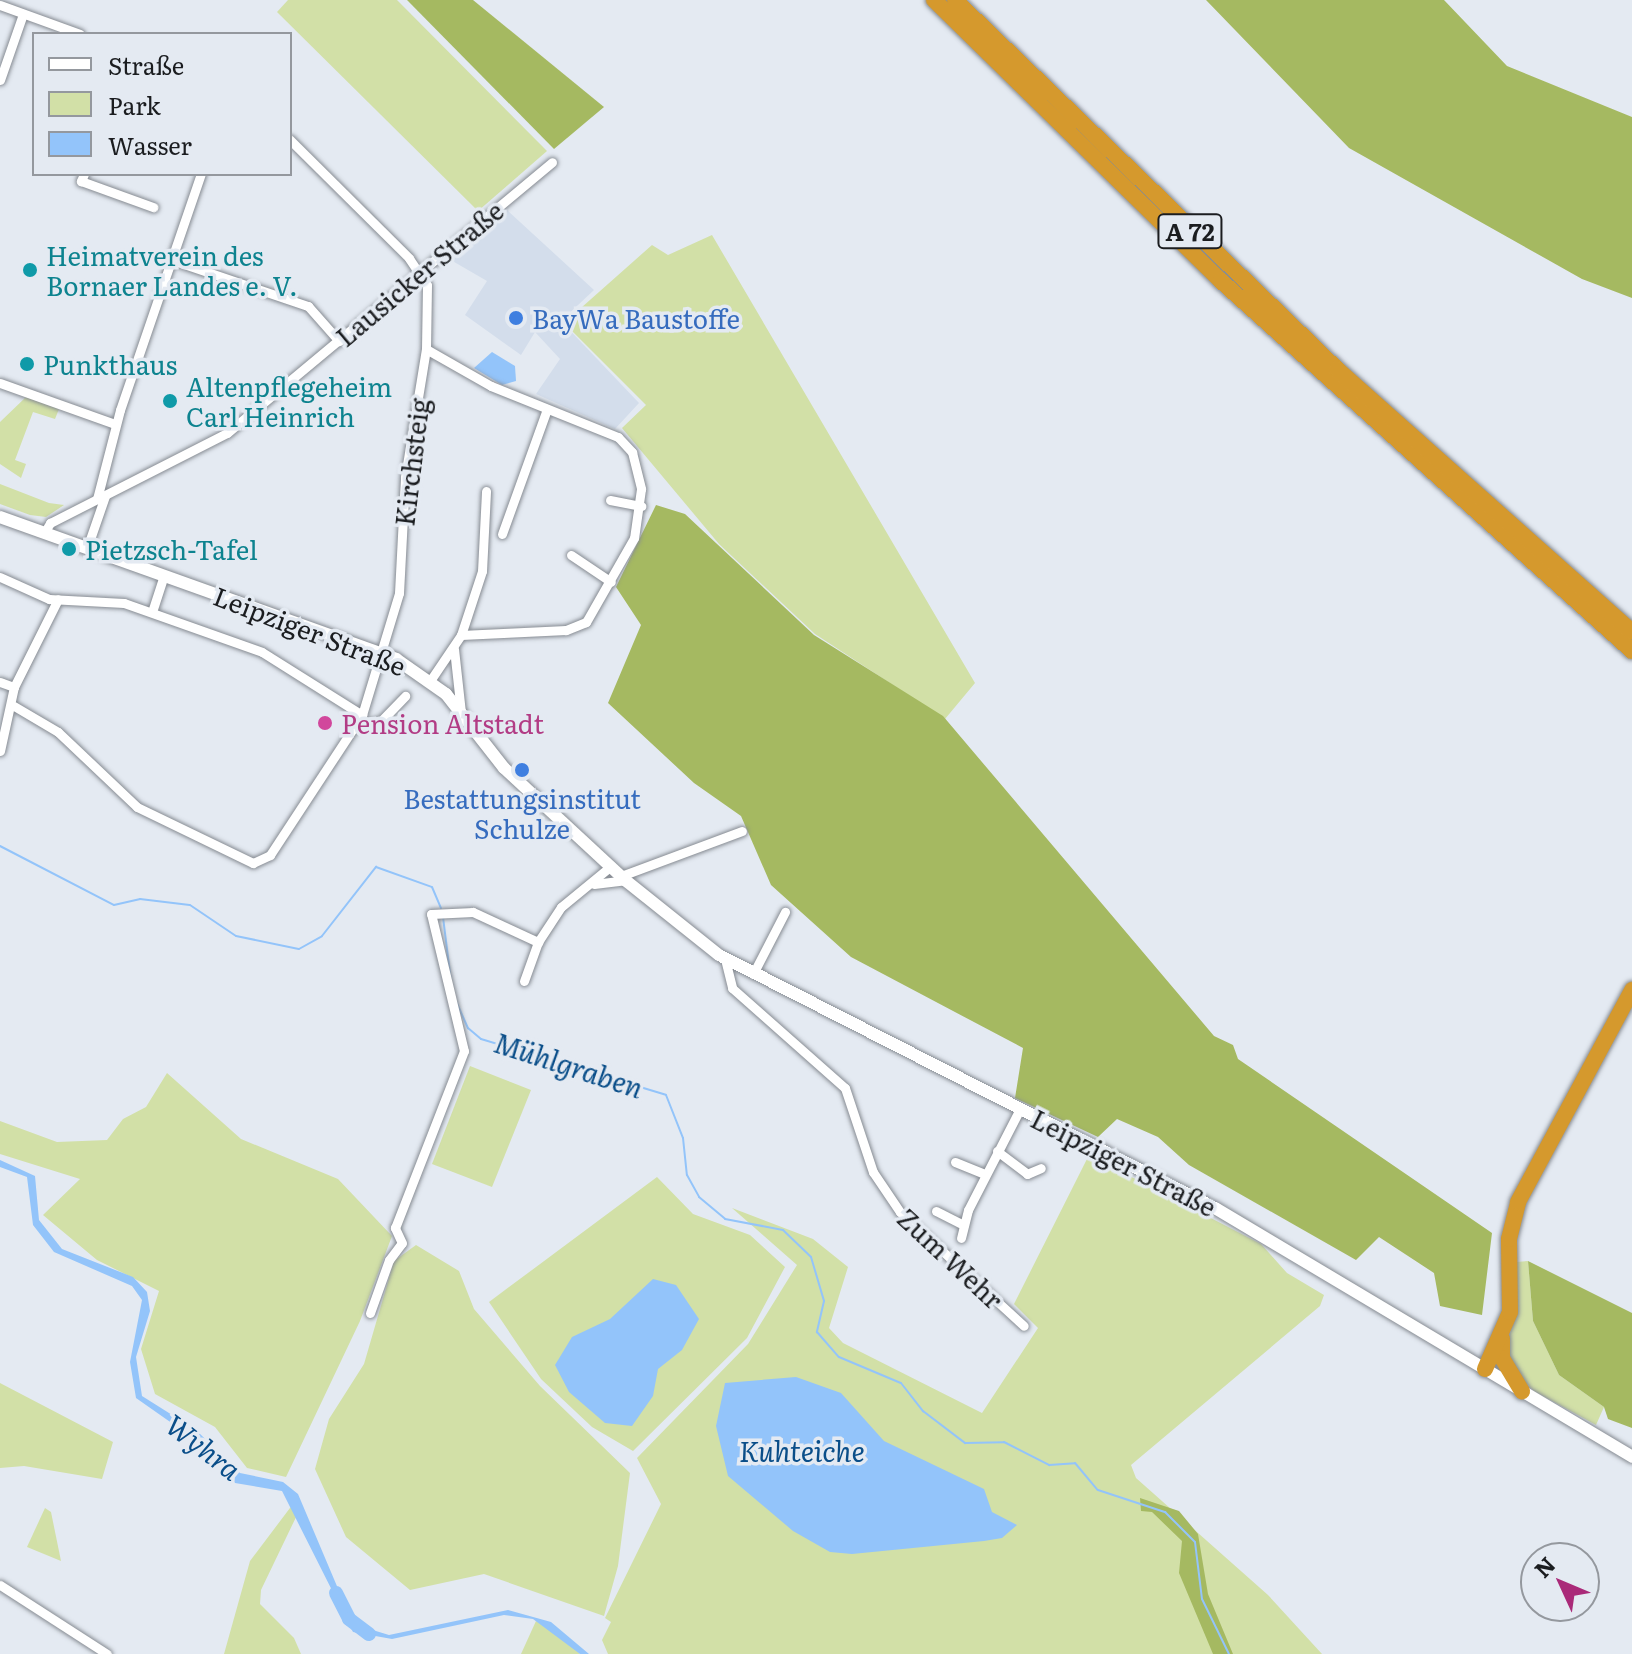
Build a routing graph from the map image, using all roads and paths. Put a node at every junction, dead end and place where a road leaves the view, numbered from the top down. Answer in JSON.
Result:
{"nodes":[{"id":1,"x":934,"y":0,"type":"edge"},
{"id":2,"x":955,"y":0,"type":"edge"},
{"id":3,"x":0,"y":5,"type":"edge"},
{"id":4,"x":23,"y":14,"type":"junction"},
{"id":5,"x":74,"y":32,"type":"edge"},
{"id":6,"x":0,"y":80,"type":"edge"},
{"id":7,"x":292,"y":142,"type":"edge"},
{"id":8,"x":552,"y":162,"type":"dead end"},
{"id":9,"x":83,"y":176,"type":"edge"},
{"id":10,"x":200,"y":176,"type":"edge"},
{"id":11,"x":153,"y":207,"type":"dead end"},
{"id":12,"x":172,"y":260,"type":"junction"},
{"id":13,"x":421,"y":270,"type":"junction"},
{"id":14,"x":339,"y":341,"type":"junction"},
{"id":15,"x":426,"y":349,"type":"junction"},
{"id":16,"x":0,"y":383,"type":"edge"},
{"id":17,"x":547,"y":409,"type":"junction"},
{"id":18,"x":115,"y":424,"type":"junction"},
{"id":19,"x":486,"y":491,"type":"dead end"},
{"id":20,"x":101,"y":498,"type":"junction"},
{"id":21,"x":610,"y":500,"type":"dead end"},
{"id":22,"x":641,"y":506,"type":"junction"},
{"id":23,"x":0,"y":517,"type":"edge"},
{"id":24,"x":44,"y":533,"type":"junction"},
{"id":25,"x":502,"y":534,"type":"dead end"},
{"id":26,"x":87,"y":548,"type":"junction"},
{"id":27,"x":571,"y":555,"type":"dead end"},
{"id":28,"x":164,"y":576,"type":"junction"},
{"id":29,"x":0,"y":577,"type":"edge"},
{"id":30,"x":611,"y":582,"type":"junction"},
{"id":31,"x":1589,"y":595,"type":"junction"},
{"id":32,"x":58,"y":599,"type":"junction"},
{"id":33,"x":152,"y":612,"type":"junction"},
{"id":34,"x":1632,"y":622,"type":"edge"},
{"id":35,"x":1632,"y":632,"type":"edge"},
{"id":36,"x":461,"y":635,"type":"junction"},
{"id":37,"x":454,"y":649,"type":"junction"},
{"id":38,"x":1632,"y":651,"type":"edge"},
{"id":39,"x":385,"y":654,"type":"junction"},
{"id":40,"x":430,"y":681,"type":"junction"},
{"id":41,"x":0,"y":682,"type":"edge"},
{"id":42,"x":14,"y":687,"type":"junction"},
{"id":43,"x":405,"y":696,"type":"dead end"},
{"id":44,"x":14,"y":706,"type":"junction"},
{"id":45,"x":461,"y":712,"type":"junction"},
{"id":46,"x":362,"y":715,"type":"junction"},
{"id":47,"x":356,"y":726,"type":"junction"},
{"id":48,"x":0,"y":751,"type":"edge"},
{"id":49,"x":742,"y":831,"type":"dead end"},
{"id":50,"x":611,"y":866,"type":"junction"},
{"id":51,"x":622,"y":880,"type":"junction"},
{"id":52,"x":594,"y":884,"type":"junction"},
{"id":53,"x":785,"y":912,"type":"dead end"},
{"id":54,"x":538,"y":942,"type":"junction"},
{"id":55,"x":725,"y":959,"type":"junction"},
{"id":56,"x":753,"y":974,"type":"junction"},
{"id":57,"x":524,"y":981,"type":"dead end"},
{"id":58,"x":1632,"y":990,"type":"edge"},
{"id":59,"x":1020,"y":1109,"type":"junction"},
{"id":60,"x":997,"y":1151,"type":"junction"},
{"id":61,"x":955,"y":1162,"type":"dead end"},
{"id":62,"x":1041,"y":1168,"type":"dead end"},
{"id":63,"x":985,"y":1174,"type":"junction"},
{"id":64,"x":936,"y":1211,"type":"dead end"},
{"id":65,"x":964,"y":1225,"type":"junction"},
{"id":66,"x":961,"y":1238,"type":"dead end"},
{"id":67,"x":370,"y":1313,"type":"dead end"},
{"id":68,"x":1024,"y":1326,"type":"dead end"},
{"id":69,"x":1502,"y":1338,"type":"junction"},
{"id":70,"x":1485,"y":1369,"type":"junction"},
{"id":71,"x":1522,"y":1391,"type":"junction"},
{"id":72,"x":1632,"y":1457,"type":"edge"},
{"id":73,"x":0,"y":1585,"type":"edge"},
{"id":74,"x":107,"y":1654,"type":"edge"}],
"edges":[{"from":1,"to":38,"type":"highway","number":"A 72"},
{"from":2,"to":31,"type":"highway","number":"A 72"},
{"from":3,"to":4,"type":"street"},
{"from":4,"to":5,"type":"street"},
{"from":4,"to":6,"type":"street"},
{"from":7,"to":13,"type":"street"},
{"from":8,"to":13,"type":"street","name":"Lausicker Straße"},
{"from":9,"to":11,"type":"street"},
{"from":10,"to":12,"type":"street"},
{"from":12,"to":14,"type":"street"},
{"from":12,"to":18,"type":"street"},
{"from":13,"to":14,"type":"street","name":"Lausicker Straße"},
{"from":13,"to":15,"type":"street","name":"Kirchsteig"},
{"from":14,"to":20,"type":"street","name":"Lausicker Straße"},
{"from":15,"to":17,"type":"street"},
{"from":15,"to":39,"type":"street","name":"Kirchsteig"},
{"from":16,"to":18,"type":"street"},
{"from":17,"to":22,"type":"street"},
{"from":17,"to":25,"type":"street"},
{"from":18,"to":20,"type":"street"},
{"from":19,"to":36,"type":"street"},
{"from":20,"to":24,"type":"street","name":"Lausicker Straße"},
{"from":20,"to":26,"type":"street"},
{"from":21,"to":22,"type":"street"},
{"from":22,"to":30,"type":"street"},
{"from":23,"to":24,"type":"street","name":"Leipziger Straße"},
{"from":24,"to":26,"type":"street","name":"Leipziger Straße"},
{"from":26,"to":28,"type":"street","name":"Leipziger Straße"},
{"from":27,"to":30,"type":"street"},
{"from":28,"to":33,"type":"street"},
{"from":28,"to":39,"type":"street","name":"Leipziger Straße"},
{"from":29,"to":32,"type":"street"},
{"from":30,"to":36,"type":"street"},
{"from":31,"to":34,"type":"highway"},
{"from":31,"to":35,"type":"highway","number":"A 72"},
{"from":32,"to":33,"type":"street"},
{"from":32,"to":42,"type":"street"},
{"from":33,"to":46,"type":"street"},
{"from":36,"to":37,"type":"street"},
{"from":37,"to":40,"type":"street"},
{"from":37,"to":45,"type":"street"},
{"from":39,"to":40,"type":"street","name":"Leipziger Straße"},
{"from":39,"to":46,"type":"street","name":"Kirchsteig"},
{"from":40,"to":45,"type":"street","name":"Leipziger Straße"},
{"from":41,"to":42,"type":"street"},
{"from":42,"to":44,"type":"street"},
{"from":43,"to":47,"type":"street"},
{"from":44,"to":47,"type":"street","name":"Kirchsteig"},
{"from":44,"to":48,"type":"street"},
{"from":45,"to":50,"type":"street","name":"Leipziger Straße"},
{"from":46,"to":47,"type":"street","name":"Kirchsteig"},
{"from":49,"to":51,"type":"street"},
{"from":50,"to":51,"type":"street","name":"Leipziger Straße"},
{"from":50,"to":52,"type":"street"},
{"from":51,"to":52,"type":"street"},
{"from":51,"to":55,"type":"street","name":"Leipziger Straße"},
{"from":52,"to":54,"type":"street"},
{"from":53,"to":56,"type":"street"},
{"from":54,"to":57,"type":"street"},
{"from":54,"to":67,"type":"street"},
{"from":55,"to":56,"type":"street","name":"Leipziger Straße"},
{"from":55,"to":68,"type":"street","name":"Zum Wehr"},
{"from":56,"to":59,"type":"street","name":"Leipziger Straße"},
{"from":58,"to":69,"type":"highway"},
{"from":59,"to":60,"type":"street"},
{"from":59,"to":70,"type":"street","name":"Leipziger Straße"},
{"from":60,"to":62,"type":"street"},
{"from":60,"to":63,"type":"street"},
{"from":61,"to":63,"type":"street"},
{"from":63,"to":65,"type":"street"},
{"from":64,"to":65,"type":"street"},
{"from":65,"to":66,"type":"street"},
{"from":69,"to":70,"type":"highway"},
{"from":69,"to":71,"type":"highway"},
{"from":70,"to":71,"type":"street","name":"Leipziger Straße"},
{"from":71,"to":72,"type":"street","name":"Leipziger Straße"},
{"from":73,"to":74,"type":"street"}]}
